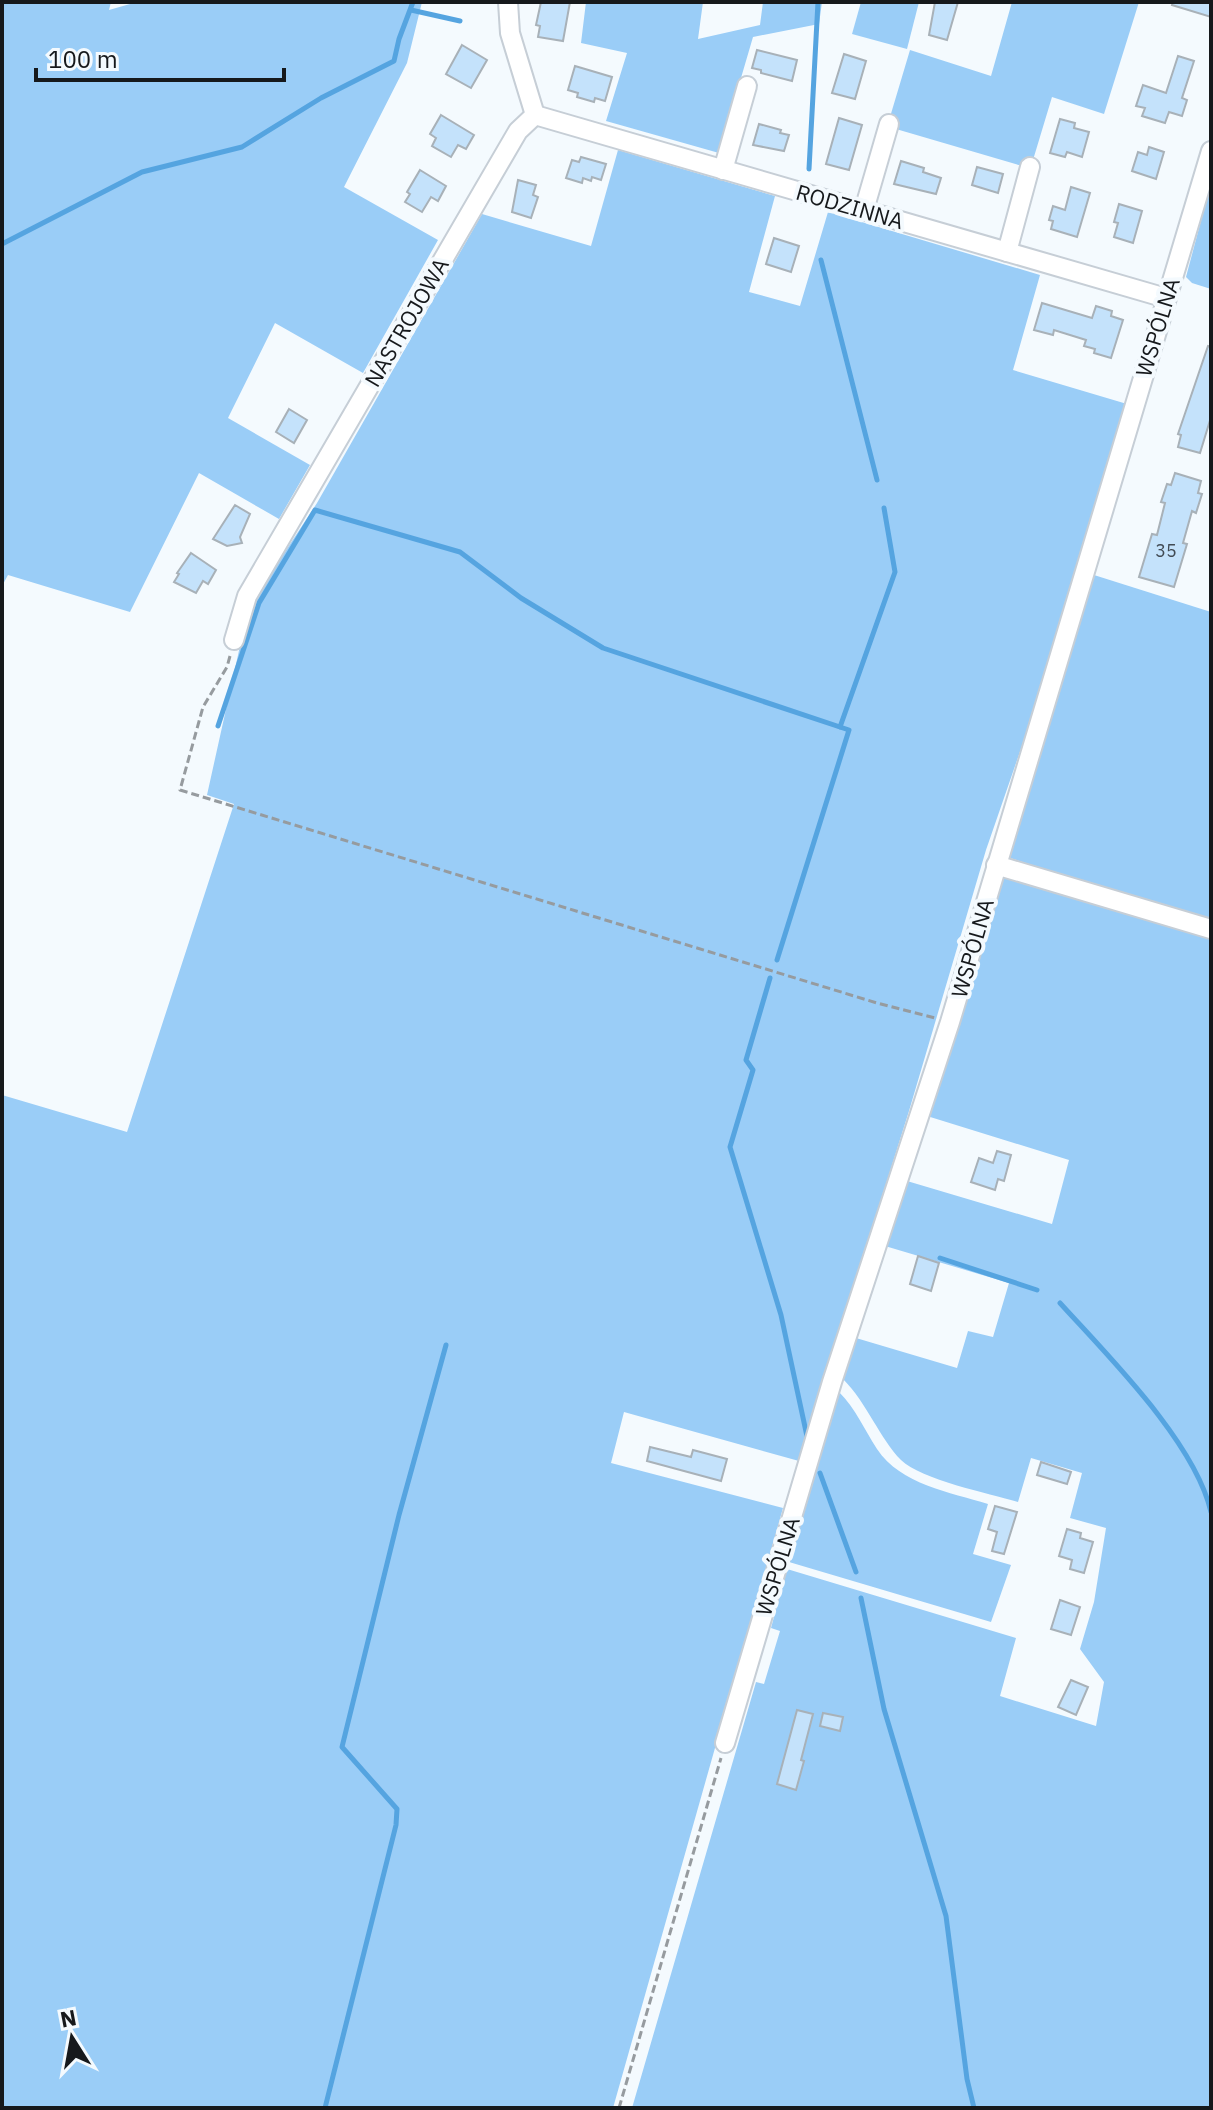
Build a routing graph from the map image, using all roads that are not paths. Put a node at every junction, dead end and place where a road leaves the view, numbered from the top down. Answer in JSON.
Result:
{"nodes":[{"id":1,"x":508,"y":2,"type":"edge"},
{"id":2,"x":747,"y":86,"type":"dead end"},
{"id":3,"x":535,"y":115,"type":"junction"},
{"id":4,"x":889,"y":124,"type":"dead end"},
{"id":5,"x":1211,"y":151,"type":"edge"},
{"id":6,"x":1030,"y":167,"type":"dead end"},
{"id":7,"x":723,"y":170,"type":"junction"},
{"id":8,"x":864,"y":210,"type":"junction"},
{"id":9,"x":1007,"y":252,"type":"junction"},
{"id":10,"x":1166,"y":298,"type":"junction"},
{"id":11,"x":234,"y":640,"type":"road end"},
{"id":12,"x":996,"y":865,"type":"junction"},
{"id":13,"x":1211,"y":929,"type":"edge"},
{"id":14,"x":725,"y":1743,"type":"road end"}],
"edges":[{"from":1,"to":3,"type":"street"},
{"from":2,"to":7,"type":"street"},
{"from":3,"to":7,"type":"street","name":"RODZINNA"},
{"from":3,"to":11,"type":"street","name":"NASTROJOWA"},
{"from":4,"to":8,"type":"street"},
{"from":5,"to":10,"type":"street","name":"WSPÓLNA"},
{"from":6,"to":9,"type":"street"},
{"from":7,"to":8,"type":"street","name":"RODZINNA"},
{"from":8,"to":9,"type":"street","name":"RODZINNA"},
{"from":9,"to":10,"type":"street","name":"RODZINNA"},
{"from":10,"to":12,"type":"street","name":"WSPÓLNA"},
{"from":12,"to":13,"type":"street"},
{"from":12,"to":14,"type":"street","name":"WSPÓLNA"}]}
